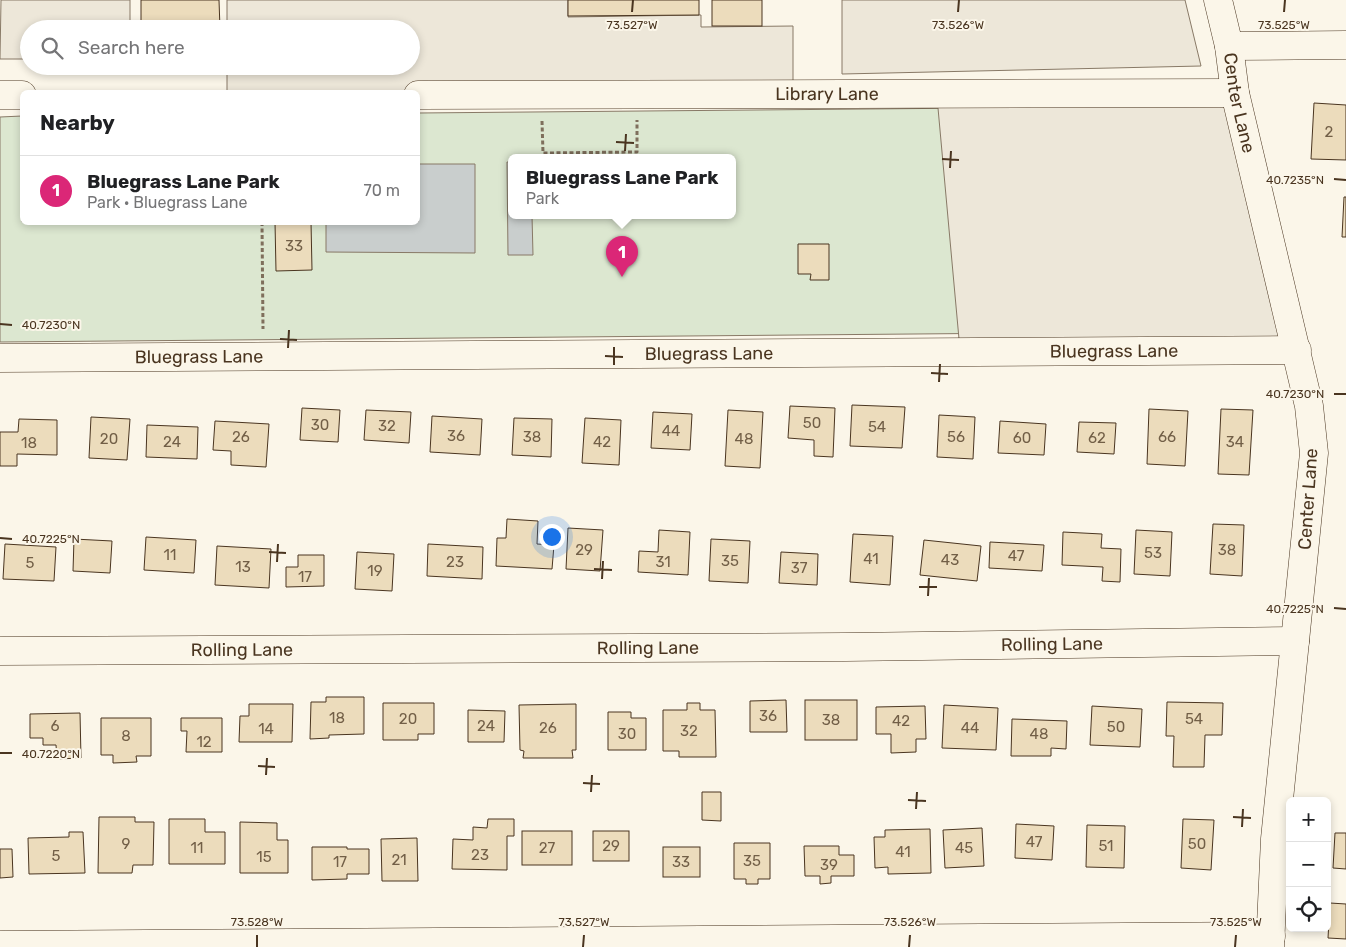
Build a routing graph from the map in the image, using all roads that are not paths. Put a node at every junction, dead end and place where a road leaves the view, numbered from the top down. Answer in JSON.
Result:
{"nodes":[{"id":1,"x":1218,"y":0,"type":"edge"},
{"id":2,"x":1346,"y":45,"type":"edge"},
{"id":3,"x":1229,"y":46,"type":"junction"},
{"id":4,"x":1235,"y":93,"type":"junction"},
{"id":5,"x":0,"y":95,"type":"edge"},
{"id":6,"x":20,"y":95,"type":"edge"},
{"id":7,"x":420,"y":95,"type":"edge"},
{"id":8,"x":1297,"y":350,"type":"junction"},
{"id":9,"x":0,"y":358,"type":"edge"},
{"id":10,"x":1295,"y":641,"type":"junction"},
{"id":11,"x":0,"y":651,"type":"edge"},
{"id":12,"x":1271,"y":942,"type":"edge"},
{"id":13,"x":0,"y":945,"type":"edge"}],
"edges":[{"from":1,"to":3,"type":"street","name":"Center Lane"},
{"from":2,"to":3,"type":"street"},
{"from":3,"to":4,"type":"street","name":"Center Lane"},
{"from":4,"to":7,"type":"street","name":"Library Lane"},
{"from":4,"to":8,"type":"street","name":"Center Lane"},
{"from":5,"to":6,"type":"street"},
{"from":8,"to":9,"type":"street","name":"Bluegrass Lane"},
{"from":8,"to":10,"type":"street","name":"Center Lane"},
{"from":10,"to":11,"type":"street","name":"Rolling Lane"},
{"from":10,"to":12,"type":"street","name":"Center Lane"},
{"from":12,"to":13,"type":"street"}]}
